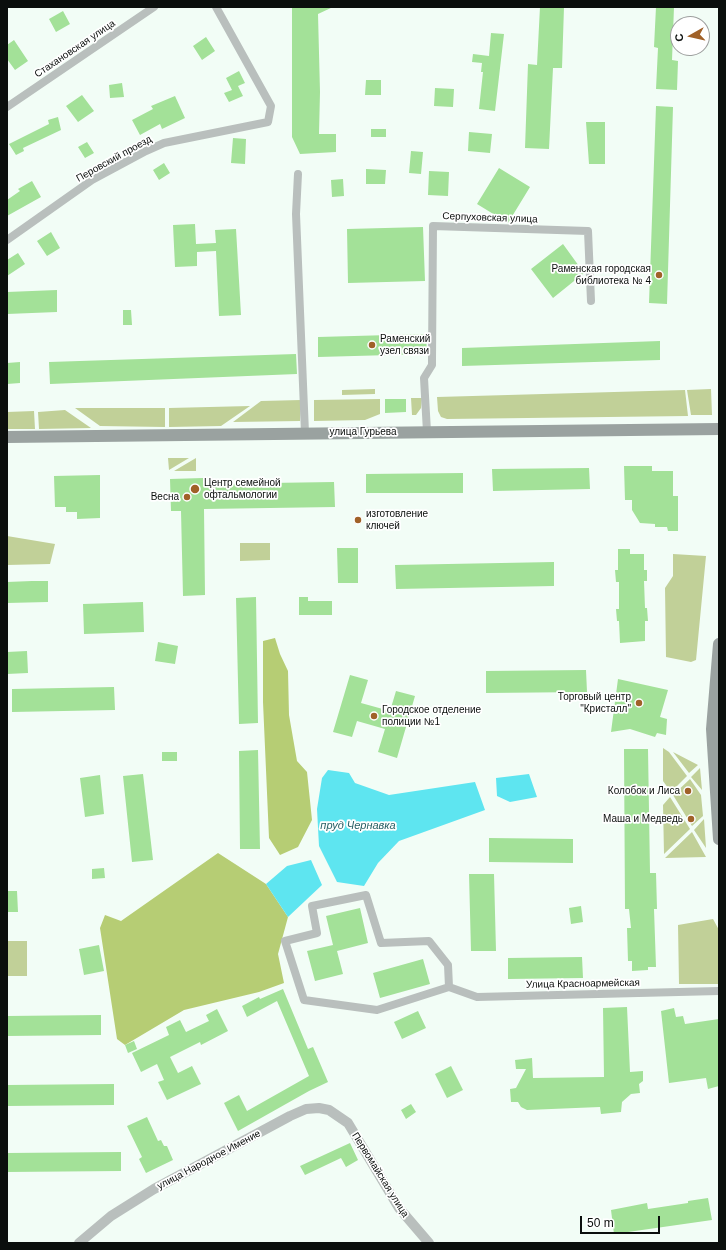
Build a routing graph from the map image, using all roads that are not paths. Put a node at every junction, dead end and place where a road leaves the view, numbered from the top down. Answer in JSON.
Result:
{"nodes":[{"id":1,"x":154,"y":7,"type":"edge"},
{"id":2,"x":216,"y":7,"type":"edge"},
{"id":3,"x":7,"y":107,"type":"edge"},
{"id":4,"x":298,"y":174,"type":"dead end"},
{"id":5,"x":7,"y":240,"type":"edge"},
{"id":6,"x":591,"y":301,"type":"dead end"},
{"id":7,"x":719,"y":428,"type":"edge"},
{"id":8,"x":305,"y":432,"type":"junction"},
{"id":9,"x":427,"y":432,"type":"junction"},
{"id":10,"x":7,"y":437,"type":"edge"},
{"id":11,"x":719,"y":644,"type":"edge"},
{"id":12,"x":719,"y":839,"type":"edge"},
{"id":13,"x":449,"y":987,"type":"junction"},
{"id":14,"x":719,"y":992,"type":"edge"},
{"id":15,"x":348,"y":1123,"type":"joint"},
{"id":16,"x":79,"y":1243,"type":"edge"},
{"id":17,"x":429,"y":1243,"type":"edge"}],
"edges":[{"from":1,"to":3,"type":"street","name":"Стахановская улица"},
{"from":2,"to":5,"type":"street","name":"Перовский проезд"},
{"from":4,"to":8,"type":"street"},
{"from":6,"to":9,"type":"street","name":"Серпуховская улица"},
{"from":7,"to":9,"type":"main road","name":"улица Гурьева"},
{"from":8,"to":9,"type":"main road","name":"улица Гурьева"},
{"from":8,"to":10,"type":"main road","name":"улица Гурьева"},
{"from":11,"to":12,"type":"main road"},
{"from":13,"to":13,"type":"street"},
{"from":13,"to":14,"type":"street","name":"Улица Красноармейская"},
{"from":15,"to":16,"type":"street","name":"улица Народное Имение"},
{"from":15,"to":17,"type":"street","name":"Первомайская улица"}]}
